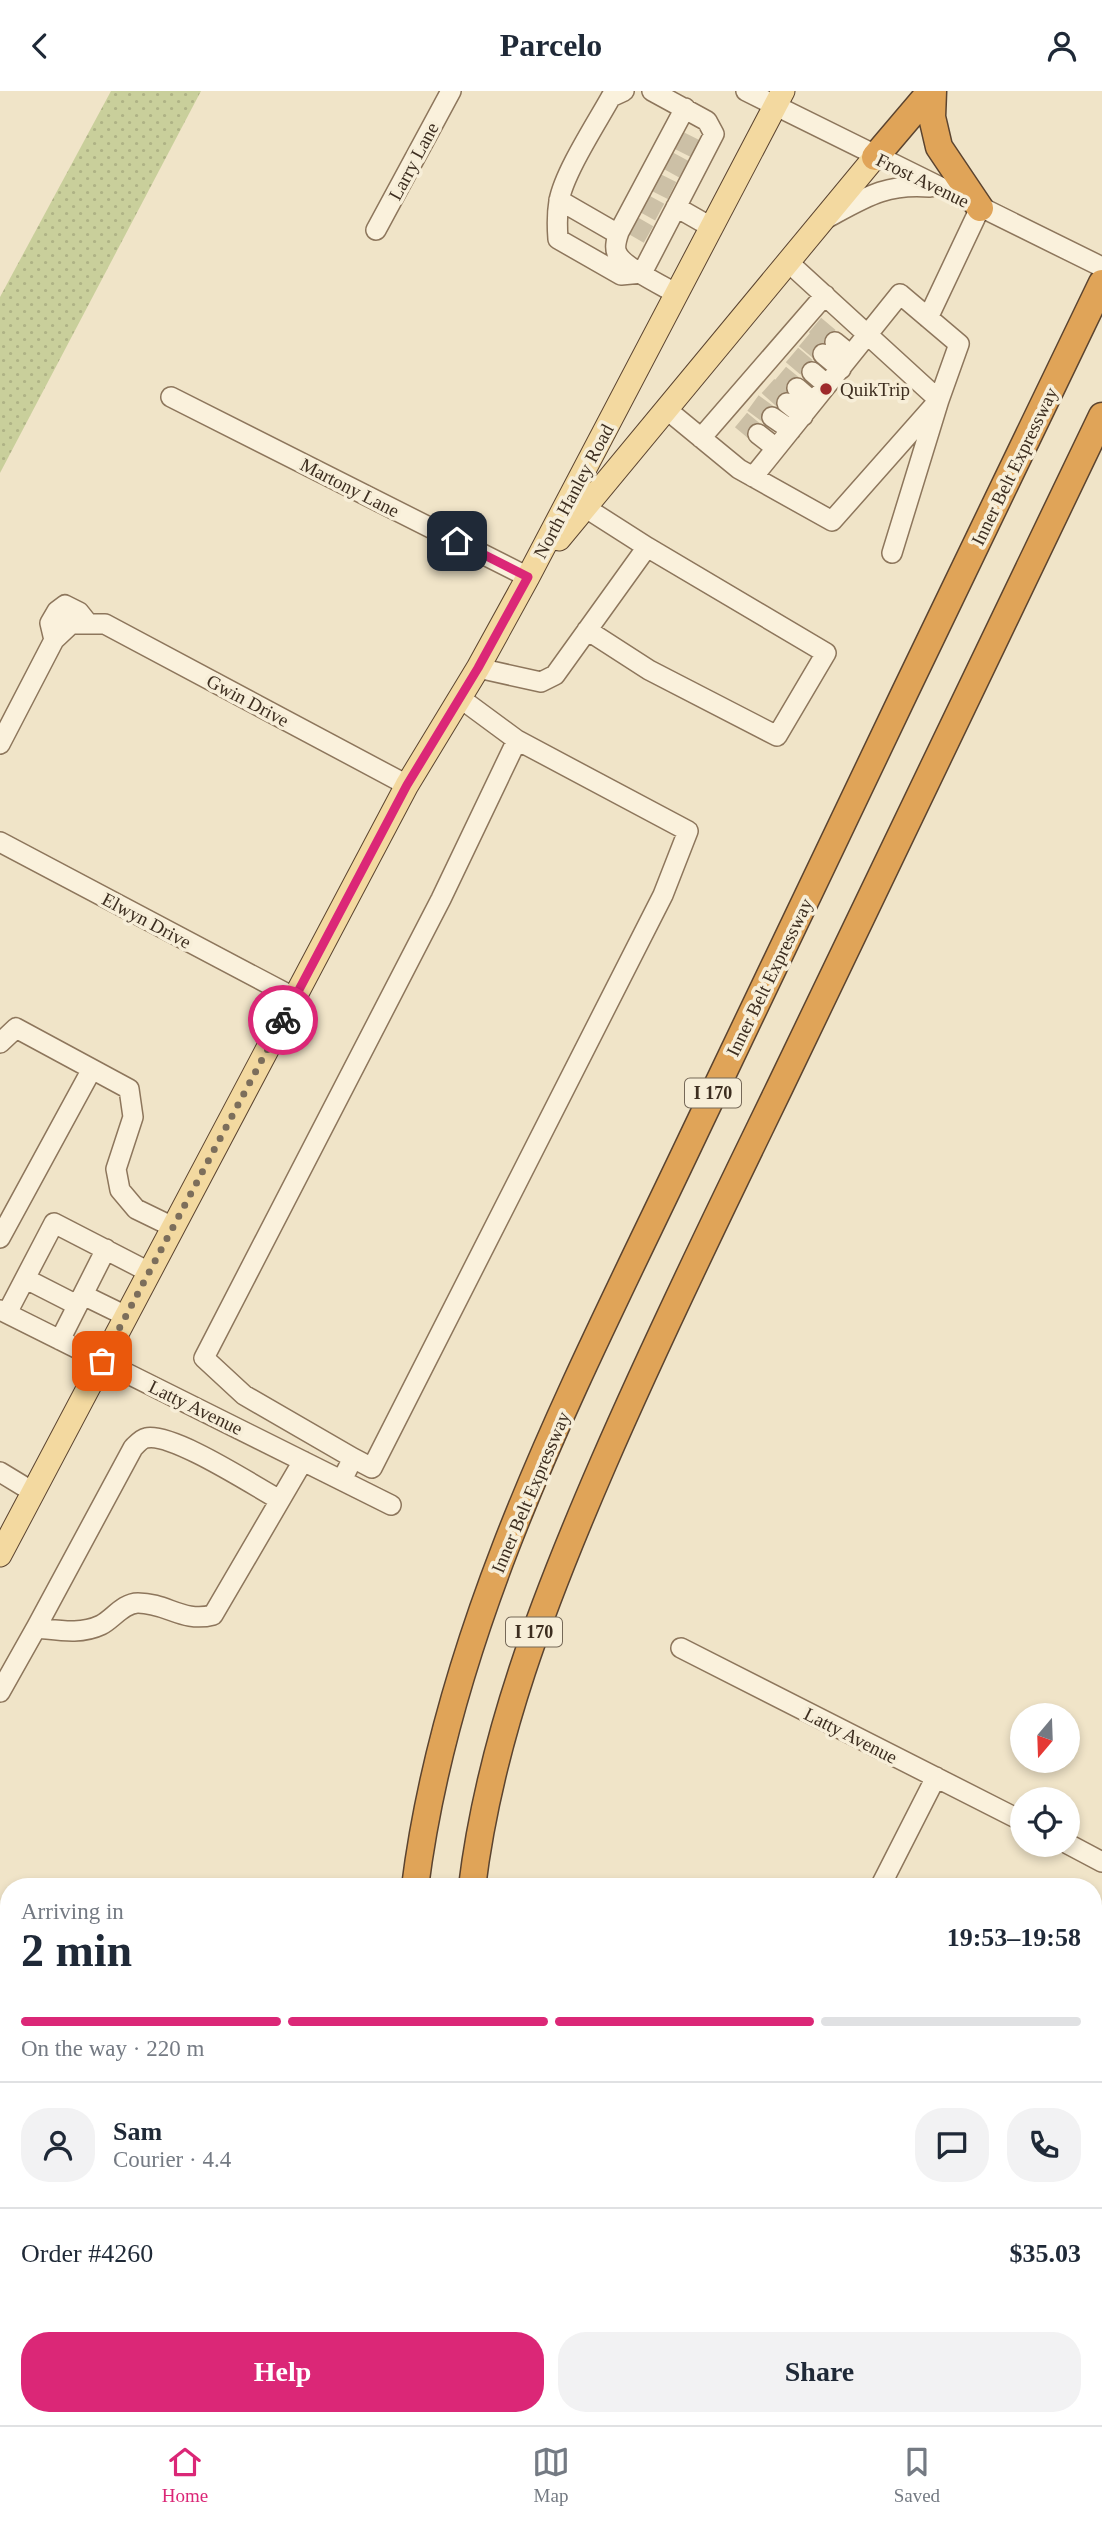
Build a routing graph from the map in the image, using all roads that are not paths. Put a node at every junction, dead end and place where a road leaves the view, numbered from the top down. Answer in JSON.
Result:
{"nodes":[{"id":1,"x":451,"y":91,"type":"edge"},
{"id":2,"x":624,"y":91,"type":"edge"},
{"id":3,"x":652,"y":91,"type":"edge"},
{"id":4,"x":746,"y":91,"type":"edge"},
{"id":5,"x":932,"y":91,"type":"edge"},
{"id":6,"x":779,"y":99,"type":"edge"},
{"id":7,"x":685,"y":108,"type":"junction"},
{"id":8,"x":875,"y":157,"type":"junction"},
{"id":9,"x":938,"y":187,"type":"junction"},
{"id":10,"x":559,"y":200,"type":"junction"},
{"id":11,"x":674,"y":206,"type":"junction"},
{"id":12,"x":980,"y":208,"type":"junction"},
{"id":13,"x":821,"y":222,"type":"junction"},
{"id":14,"x":625,"y":226,"type":"junction"},
{"id":15,"x":711,"y":227,"type":"junction"},
{"id":16,"x":376,"y":230,"type":"dead end"},
{"id":17,"x":788,"y":262,"type":"junction"},
{"id":18,"x":1102,"y":267,"type":"edge"},
{"id":19,"x":642,"y":273,"type":"junction"},
{"id":20,"x":1102,"y":283,"type":"edge"},
{"id":21,"x":677,"y":294,"type":"junction"},
{"id":22,"x":825,"y":295,"type":"junction"},
{"id":23,"x":928,"y":318,"type":"junction"},
{"id":24,"x":868,"y":334,"type":"junction"},
{"id":25,"x":829,"y":348,"type":"tunnel mouth"},
{"id":26,"x":846,"y":362,"type":"junction"},
{"id":27,"x":812,"y":372,"type":"tunnel mouth"},
{"id":28,"x":827,"y":385,"type":"junction"},
{"id":29,"x":172,"y":397,"type":"dead end"},
{"id":30,"x":939,"y":400,"type":"junction"},
{"id":31,"x":798,"y":408,"type":"junction"},
{"id":32,"x":666,"y":409,"type":"junction"},
{"id":33,"x":1102,"y":416,"type":"edge"},
{"id":34,"x":772,"y":417,"type":"dead end"},
{"id":35,"x":758,"y":434,"type":"tunnel mouth"},
{"id":36,"x":701,"y":438,"type":"junction"},
{"id":37,"x":776,"y":448,"type":"junction"},
{"id":38,"x":753,"y":477,"type":"junction"},
{"id":39,"x":578,"y":503,"type":"junction"},
{"id":40,"x":647,"y":547,"type":"junction"},
{"id":41,"x":892,"y":553,"type":"dead end"},
{"id":42,"x":528,"y":577,"type":"junction"},
{"id":43,"x":587,"y":629,"type":"junction"},
{"id":44,"x":478,"y":668,"type":"junction"},
{"id":45,"x":460,"y":698,"type":"junction"},
{"id":46,"x":517,"y":740,"type":"junction"},
{"id":47,"x":0,"y":744,"type":"edge"},
{"id":48,"x":407,"y":785,"type":"junction"},
{"id":49,"x":0,"y":842,"type":"edge"},
{"id":50,"x":295,"y":998,"type":"junction"},
{"id":51,"x":0,"y":1043,"type":"edge"},
{"id":52,"x":92,"y":1069,"type":"junction"},
{"id":53,"x":173,"y":1227,"type":"junction"},
{"id":54,"x":0,"y":1238,"type":"edge"},
{"id":55,"x":106,"y":1249,"type":"junction"},
{"id":56,"x":149,"y":1272,"type":"junction"},
{"id":57,"x":26,"y":1279,"type":"junction"},
{"id":58,"x":80,"y":1300,"type":"junction"},
{"id":59,"x":3,"y":1312,"type":"edge"},
{"id":60,"x":125,"y":1316,"type":"junction"},
{"id":61,"x":60,"y":1340,"type":"junction"},
{"id":62,"x":102,"y":1361,"type":"junction"},
{"id":63,"x":353,"y":1458,"type":"junction"},
{"id":64,"x":303,"y":1461,"type":"junction"},
{"id":65,"x":0,"y":1472,"type":"edge"},
{"id":66,"x":342,"y":1480,"type":"junction"},
{"id":67,"x":33,"y":1492,"type":"junction"},
{"id":68,"x":280,"y":1500,"type":"junction"},
{"id":69,"x":391,"y":1505,"type":"dead end"},
{"id":70,"x":0,"y":1555,"type":"edge"},
{"id":71,"x":36,"y":1628,"type":"junction"},
{"id":72,"x":681,"y":1648,"type":"dead end"},
{"id":73,"x":0,"y":1692,"type":"edge"},
{"id":74,"x":936,"y":1777,"type":"junction"},
{"id":75,"x":1010,"y":1815,"type":"edge"},
{"id":76,"x":1080,"y":1850,"type":"edge"},
{"id":77,"x":1102,"y":1862,"type":"edge"},
{"id":78,"x":416,"y":1878,"type":"edge"},
{"id":79,"x":473,"y":1878,"type":"edge"},
{"id":80,"x":885,"y":1878,"type":"edge"}],
"edges":[{"from":1,"to":16,"type":"street","name":"Larry Lane"},
{"from":2,"to":10,"type":"street"},
{"from":3,"to":7,"type":"street"},
{"from":4,"to":6,"type":"street","name":"Frost Avenue"},
{"from":5,"to":8,"type":"highway"},
{"from":5,"to":12,"type":"highway"},
{"from":6,"to":8,"type":"street","name":"Frost Avenue"},
{"from":6,"to":15,"type":"main road","name":"North Hanley Road"},
{"from":7,"to":11,"type":"street"},
{"from":7,"to":14,"type":"street"},
{"from":8,"to":9,"type":"street","name":"Frost Avenue"},
{"from":8,"to":13,"type":"main road"},
{"from":9,"to":12,"type":"street","name":"Frost Avenue"},
{"from":9,"to":13,"type":"street"},
{"from":10,"to":14,"type":"street"},
{"from":10,"to":19,"type":"street"},
{"from":11,"to":15,"type":"street"},
{"from":11,"to":19,"type":"street"},
{"from":12,"to":18,"type":"street","name":"Frost Avenue"},
{"from":12,"to":23,"type":"street"},
{"from":13,"to":17,"type":"main road"},
{"from":14,"to":19,"type":"street"},
{"from":15,"to":21,"type":"main road","name":"North Hanley Road"},
{"from":17,"to":22,"type":"street"},
{"from":17,"to":32,"type":"main road"},
{"from":19,"to":21,"type":"street"},
{"from":20,"to":78,"type":"highway","name":"Inner Belt Expressway","number":"I 170"},
{"from":21,"to":39,"type":"main road","name":"North Hanley Road"},
{"from":22,"to":24,"type":"street"},
{"from":22,"to":36,"type":"street"},
{"from":23,"to":24,"type":"street"},
{"from":23,"to":30,"type":"street"},
{"from":24,"to":26,"type":"street"},
{"from":24,"to":30,"type":"street"},
{"from":25,"to":26,"type":"street"},
{"from":26,"to":28,"type":"street"},
{"from":27,"to":28,"type":"street"},
{"from":28,"to":31,"type":"street"},
{"from":29,"to":42,"type":"street","name":"Martony Lane"},
{"from":30,"to":38,"type":"street"},
{"from":30,"to":41,"type":"street"},
{"from":31,"to":34,"type":"street"},
{"from":31,"to":37,"type":"street"},
{"from":32,"to":36,"type":"street"},
{"from":32,"to":39,"type":"main road"},
{"from":33,"to":79,"type":"highway","number":"I 170"},
{"from":35,"to":37,"type":"street"},
{"from":36,"to":38,"type":"street"},
{"from":37,"to":38,"type":"street"},
{"from":39,"to":40,"type":"street"},
{"from":39,"to":42,"type":"main road","name":"North Hanley Road"},
{"from":40,"to":43,"type":"street"},
{"from":40,"to":43,"type":"street"},
{"from":42,"to":44,"type":"main road","name":"North Hanley Road"},
{"from":43,"to":44,"type":"street"},
{"from":44,"to":45,"type":"main road","name":"North Hanley Road"},
{"from":45,"to":46,"type":"street"},
{"from":45,"to":48,"type":"main road","name":"North Hanley Road"},
{"from":46,"to":63,"type":"street"},
{"from":46,"to":63,"type":"street"},
{"from":47,"to":48,"type":"street","name":"Gwin Drive"},
{"from":48,"to":50,"type":"main road","name":"North Hanley Road"},
{"from":49,"to":50,"type":"street","name":"Elwyn Drive"},
{"from":50,"to":53,"type":"main road","name":"North Hanley Road"},
{"from":51,"to":52,"type":"street"},
{"from":52,"to":53,"type":"street"},
{"from":52,"to":54,"type":"street"},
{"from":53,"to":56,"type":"main road","name":"North Hanley Road"},
{"from":55,"to":56,"type":"street"},
{"from":55,"to":57,"type":"street"},
{"from":55,"to":58,"type":"street"},
{"from":56,"to":60,"type":"main road","name":"North Hanley Road"},
{"from":57,"to":58,"type":"street"},
{"from":57,"to":59,"type":"street"},
{"from":58,"to":60,"type":"street"},
{"from":58,"to":61,"type":"street"},
{"from":59,"to":61,"type":"street","name":"Latty Avenue"},
{"from":60,"to":62,"type":"main road","name":"North Hanley Road"},
{"from":61,"to":62,"type":"street","name":"Latty Avenue"},
{"from":62,"to":64,"type":"street","name":"Latty Avenue"},
{"from":62,"to":67,"type":"main road","name":"North Hanley Road"},
{"from":63,"to":66,"type":"street"},
{"from":64,"to":66,"type":"street","name":"Latty Avenue"},
{"from":64,"to":68,"type":"street"},
{"from":65,"to":67,"type":"street"},
{"from":66,"to":69,"type":"street","name":"Latty Avenue"},
{"from":67,"to":70,"type":"main road","name":"North Hanley Road"},
{"from":68,"to":71,"type":"street"},
{"from":68,"to":71,"type":"street"},
{"from":71,"to":73,"type":"street"},
{"from":72,"to":74,"type":"street","name":"Latty Avenue"},
{"from":74,"to":75,"type":"street","name":"Latty Avenue"},
{"from":74,"to":80,"type":"street"},
{"from":76,"to":77,"type":"street"}]}
